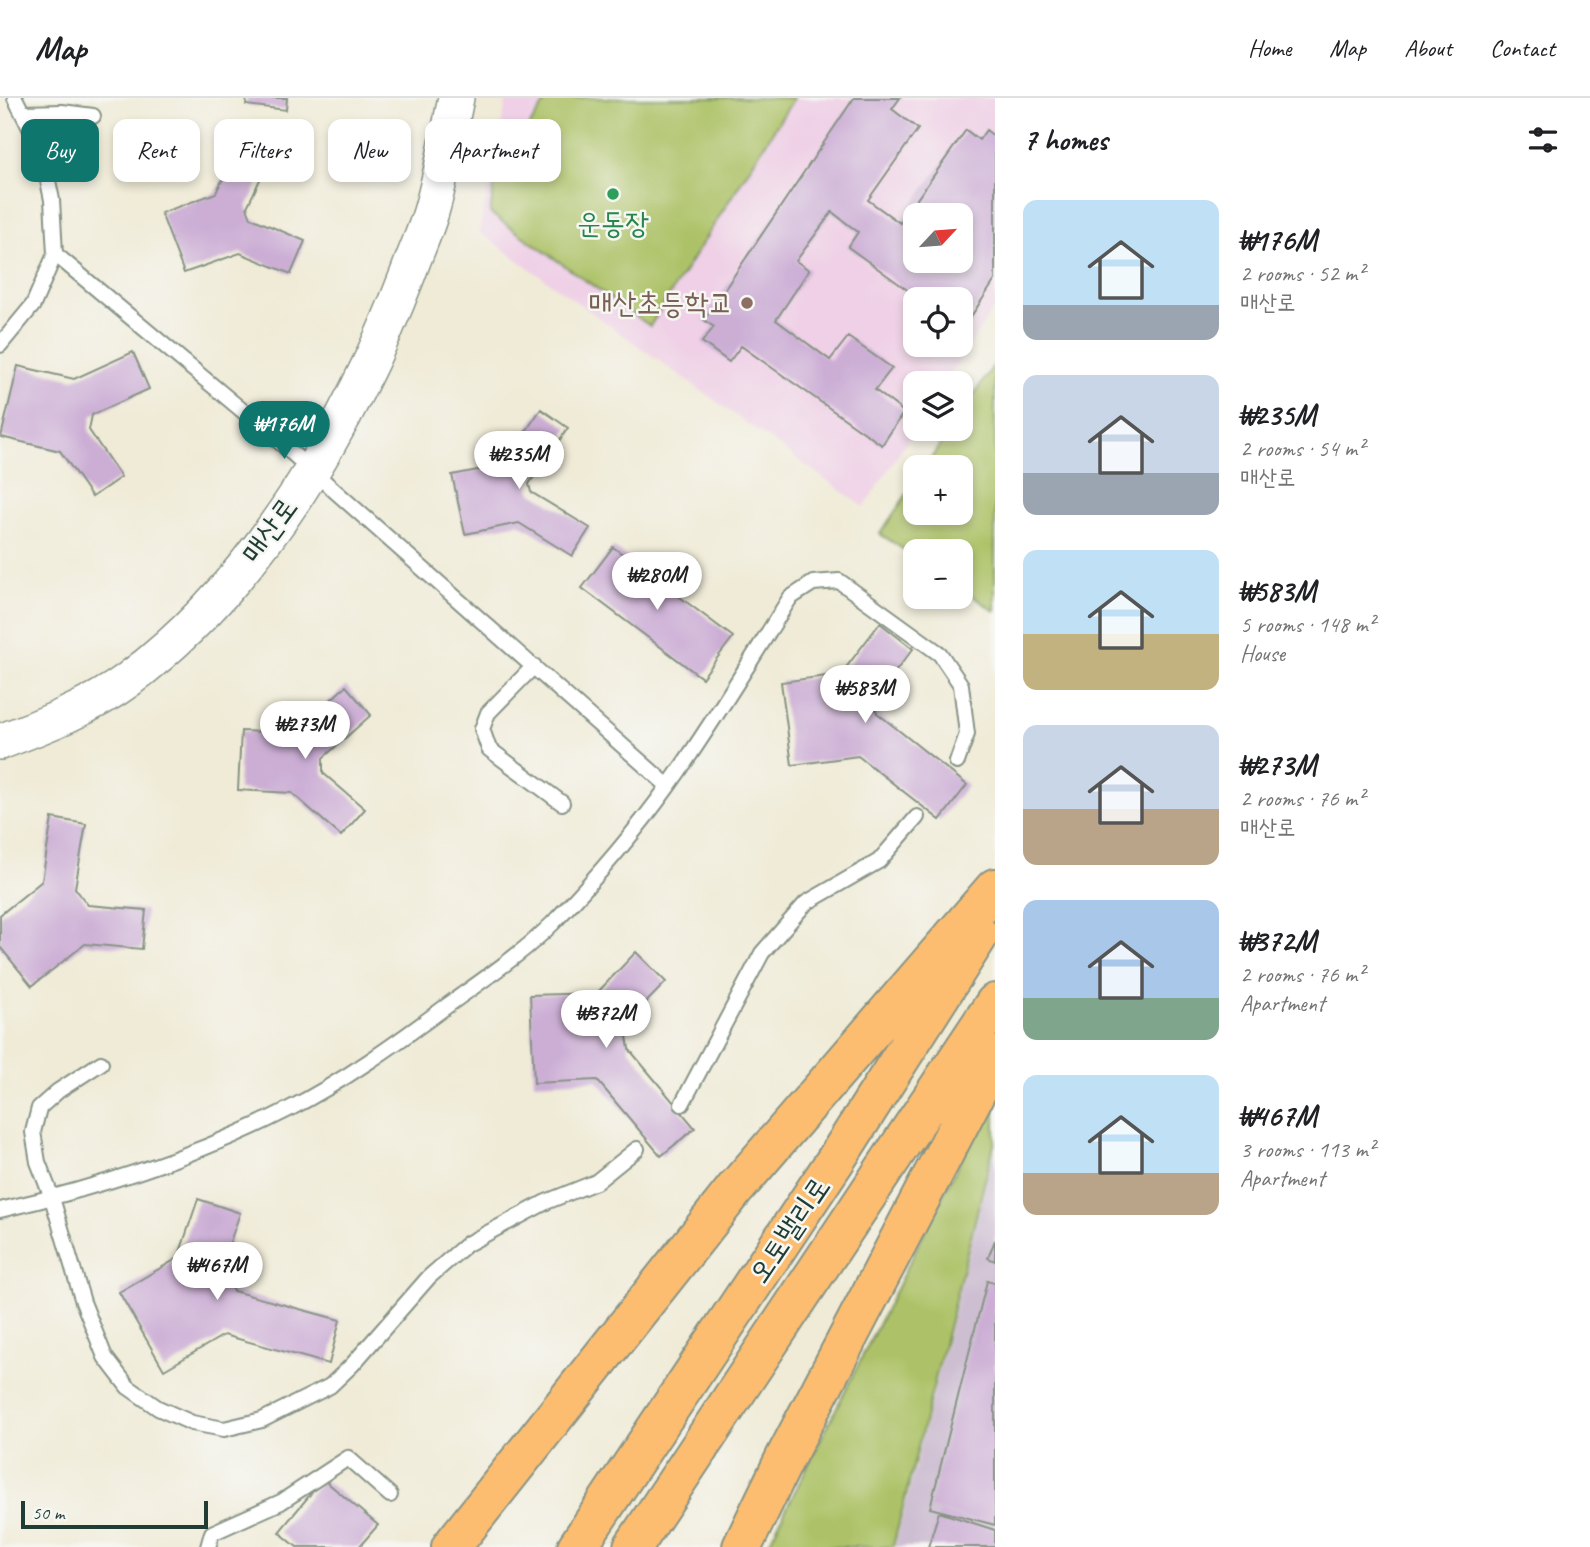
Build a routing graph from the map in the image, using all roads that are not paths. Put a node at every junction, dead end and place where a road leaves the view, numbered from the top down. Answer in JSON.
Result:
{"nodes":[{"id":1,"x":15,"y":98,"type":"edge"},
{"id":2,"x":456,"y":98,"type":"edge"},
{"id":3,"x":23,"y":113,"type":"junction"},
{"id":4,"x":93,"y":116,"type":"dead end"},
{"id":5,"x":55,"y":254,"type":"junction"},
{"id":6,"x":0,"y":345,"type":"edge"},
{"id":7,"x":312,"y":470,"type":"junction"},
{"id":8,"x":534,"y":666,"type":"junction"},
{"id":9,"x":0,"y":742,"type":"edge"},
{"id":10,"x":957,"y":762,"type":"dead end"},
{"id":11,"x":668,"y":786,"type":"junction"},
{"id":12,"x":562,"y":803,"type":"dead end"},
{"id":13,"x":917,"y":817,"type":"dead end"},
{"id":14,"x":995,"y":888,"type":"edge"},
{"id":15,"x":995,"y":910,"type":"edge"},
{"id":16,"x":995,"y":1003,"type":"edge"},
{"id":17,"x":995,"y":1056,"type":"edge"},
{"id":18,"x":101,"y":1063,"type":"dead end"},
{"id":19,"x":682,"y":1104,"type":"dead end"},
{"id":20,"x":637,"y":1149,"type":"dead end"},
{"id":21,"x":52,"y":1198,"type":"junction"},
{"id":22,"x":0,"y":1210,"type":"edge"},
{"id":23,"x":390,"y":1495,"type":"dead end"},
{"id":24,"x":208,"y":1547,"type":"edge"},
{"id":25,"x":451,"y":1547,"type":"edge"},
{"id":26,"x":577,"y":1547,"type":"edge"},
{"id":27,"x":633,"y":1547,"type":"edge"},
{"id":28,"x":742,"y":1547,"type":"edge"}],
"edges":[{"from":1,"to":3,"type":"lane"},
{"from":2,"to":7,"type":"street","name":"매산로"},
{"from":3,"to":4,"type":"lane"},
{"from":3,"to":5,"type":"lane"},
{"from":5,"to":6,"type":"lane"},
{"from":5,"to":7,"type":"lane"},
{"from":7,"to":8,"type":"lane"},
{"from":7,"to":9,"type":"street","name":"매산로"},
{"from":8,"to":11,"type":"lane"},
{"from":8,"to":12,"type":"lane"},
{"from":10,"to":11,"type":"lane"},
{"from":11,"to":21,"type":"lane"},
{"from":13,"to":19,"type":"lane"},
{"from":14,"to":25,"type":"highway"},
{"from":15,"to":26,"type":"highway","name":"오토밸리로"},
{"from":16,"to":27,"type":"highway","name":"오토밸리로"},
{"from":17,"to":28,"type":"highway"},
{"from":18,"to":21,"type":"lane"},
{"from":20,"to":21,"type":"lane"},
{"from":21,"to":22,"type":"lane"},
{"from":23,"to":24,"type":"lane"}]}
